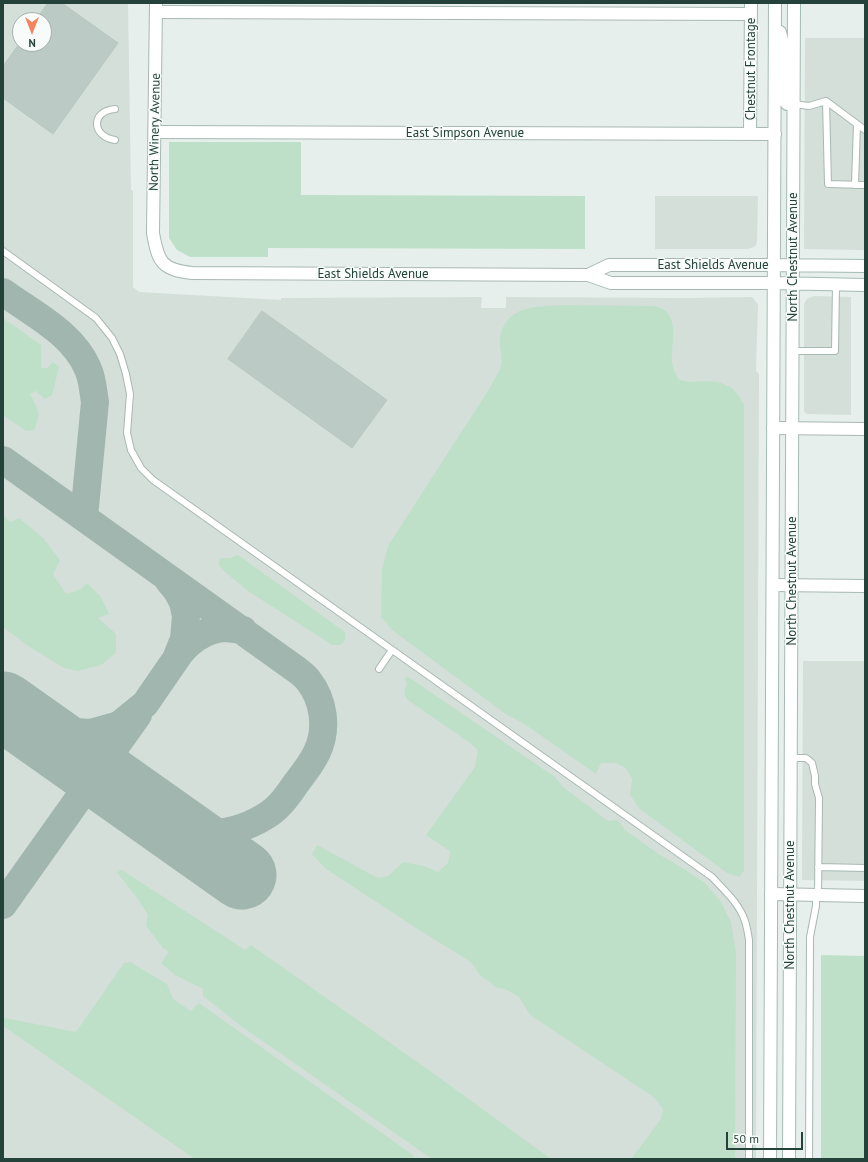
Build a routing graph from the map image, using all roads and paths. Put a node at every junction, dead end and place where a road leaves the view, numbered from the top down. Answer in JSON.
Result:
{"nodes":[{"id":1,"x":794,"y":3,"type":"edge"},
{"id":2,"x":775,"y":6,"type":"edge"},
{"id":3,"x":156,"y":7,"type":"edge"},
{"id":4,"x":751,"y":9,"type":"edge"},
{"id":5,"x":826,"y":101,"type":"junction"},
{"id":6,"x":794,"y":104,"type":"junction"},
{"id":7,"x":115,"y":109,"type":"dead end"},
{"id":8,"x":857,"y":124,"type":"junction"},
{"id":9,"x":865,"y":130,"type":"edge"},
{"id":10,"x":155,"y":132,"type":"junction"},
{"id":11,"x":750,"y":134,"type":"junction"},
{"id":12,"x":774,"y":134,"type":"junction"},
{"id":13,"x":115,"y":140,"type":"dead end"},
{"id":14,"x":855,"y":185,"type":"junction"},
{"id":15,"x":865,"y":185,"type":"edge"},
{"id":16,"x":3,"y":251,"type":"edge"},
{"id":17,"x":161,"y":261,"type":"joint"},
{"id":18,"x":774,"y":265,"type":"junction"},
{"id":19,"x":793,"y":266,"type":"junction"},
{"id":20,"x":865,"y":266,"type":"edge"},
{"id":21,"x":588,"y":275,"type":"junction"},
{"id":22,"x":774,"y":283,"type":"junction"},
{"id":23,"x":793,"y":284,"type":"junction"},
{"id":24,"x":836,"y":284,"type":"junction"},
{"id":25,"x":865,"y":285,"type":"edge"},
{"id":26,"x":793,"y":351,"type":"junction"},
{"id":27,"x":773,"y":428,"type":"junction"},
{"id":28,"x":793,"y":428,"type":"junction"},
{"id":29,"x":865,"y":429,"type":"edge"},
{"id":30,"x":792,"y":584,"type":"junction"},
{"id":31,"x":773,"y":585,"type":"junction"},
{"id":32,"x":865,"y":586,"type":"edge"},
{"id":33,"x":392,"y":650,"type":"junction"},
{"id":34,"x":379,"y":668,"type":"dead end"},
{"id":35,"x":791,"y":758,"type":"junction"},
{"id":36,"x":818,"y":867,"type":"junction"},
{"id":37,"x":865,"y":868,"type":"edge"},
{"id":38,"x":771,"y":894,"type":"junction"},
{"id":39,"x":790,"y":894,"type":"junction"},
{"id":40,"x":817,"y":895,"type":"junction"},
{"id":41,"x":865,"y":896,"type":"edge"},
{"id":42,"x":749,"y":1159,"type":"edge"},
{"id":43,"x":770,"y":1159,"type":"edge"},
{"id":44,"x":789,"y":1159,"type":"edge"},
{"id":45,"x":809,"y":1159,"type":"edge"}],
"edges":[{"from":1,"to":6,"type":"street","name":"North Chestnut Avenue"},
{"from":2,"to":6,"type":"street"},
{"from":2,"to":12,"type":"street","name":"North Chestnut Avenue"},
{"from":3,"to":4,"type":"street"},
{"from":3,"to":10,"type":"street","name":"North Winery Avenue"},
{"from":4,"to":11,"type":"street","name":"Chestnut Frontage"},
{"from":5,"to":6,"type":"lane"},
{"from":5,"to":8,"type":"lane"},
{"from":5,"to":14,"type":"lane"},
{"from":6,"to":19,"type":"street","name":"North Chestnut Avenue"},
{"from":7,"to":13,"type":"lane"},
{"from":8,"to":9,"type":"lane"},
{"from":8,"to":14,"type":"lane"},
{"from":10,"to":11,"type":"street","name":"East Simpson Avenue"},
{"from":10,"to":17,"type":"street","name":"North Winery Avenue"},
{"from":11,"to":12,"type":"street","name":"East Simpson Avenue"},
{"from":12,"to":18,"type":"street","name":"North Chestnut Avenue"},
{"from":14,"to":15,"type":"lane"},
{"from":16,"to":33,"type":"lane"},
{"from":17,"to":21,"type":"street","name":"East Shields Avenue"},
{"from":18,"to":19,"type":"street","name":"East Shields Avenue"},
{"from":18,"to":21,"type":"street","name":"East Shields Avenue"},
{"from":18,"to":22,"type":"street","name":"North Chestnut Avenue"},
{"from":19,"to":20,"type":"street","name":"East Shields Avenue"},
{"from":19,"to":23,"type":"street","name":"North Chestnut Avenue"},
{"from":21,"to":22,"type":"street","name":"East Shields Avenue"},
{"from":22,"to":23,"type":"street","name":"East Shields Avenue"},
{"from":22,"to":27,"type":"street","name":"North Chestnut Avenue"},
{"from":23,"to":24,"type":"street","name":"East Shields Avenue"},
{"from":23,"to":26,"type":"street","name":"North Chestnut Avenue"},
{"from":24,"to":25,"type":"street","name":"East Shields Avenue"},
{"from":24,"to":26,"type":"lane"},
{"from":26,"to":28,"type":"street","name":"North Chestnut Avenue"},
{"from":27,"to":28,"type":"street"},
{"from":27,"to":31,"type":"street","name":"North Chestnut Avenue"},
{"from":28,"to":29,"type":"street"},
{"from":28,"to":30,"type":"street","name":"North Chestnut Avenue"},
{"from":30,"to":31,"type":"street"},
{"from":30,"to":32,"type":"street"},
{"from":30,"to":35,"type":"street","name":"North Chestnut Avenue"},
{"from":31,"to":38,"type":"street","name":"North Chestnut Avenue"},
{"from":33,"to":34,"type":"lane"},
{"from":33,"to":42,"type":"lane"},
{"from":35,"to":36,"type":"lane"},
{"from":35,"to":39,"type":"street","name":"North Chestnut Avenue"},
{"from":36,"to":37,"type":"lane"},
{"from":36,"to":40,"type":"lane"},
{"from":38,"to":39,"type":"street"},
{"from":38,"to":43,"type":"street","name":"North Chestnut Avenue"},
{"from":39,"to":40,"type":"street"},
{"from":39,"to":44,"type":"street","name":"North Chestnut Avenue"},
{"from":40,"to":41,"type":"street"},
{"from":40,"to":45,"type":"lane"}]}
